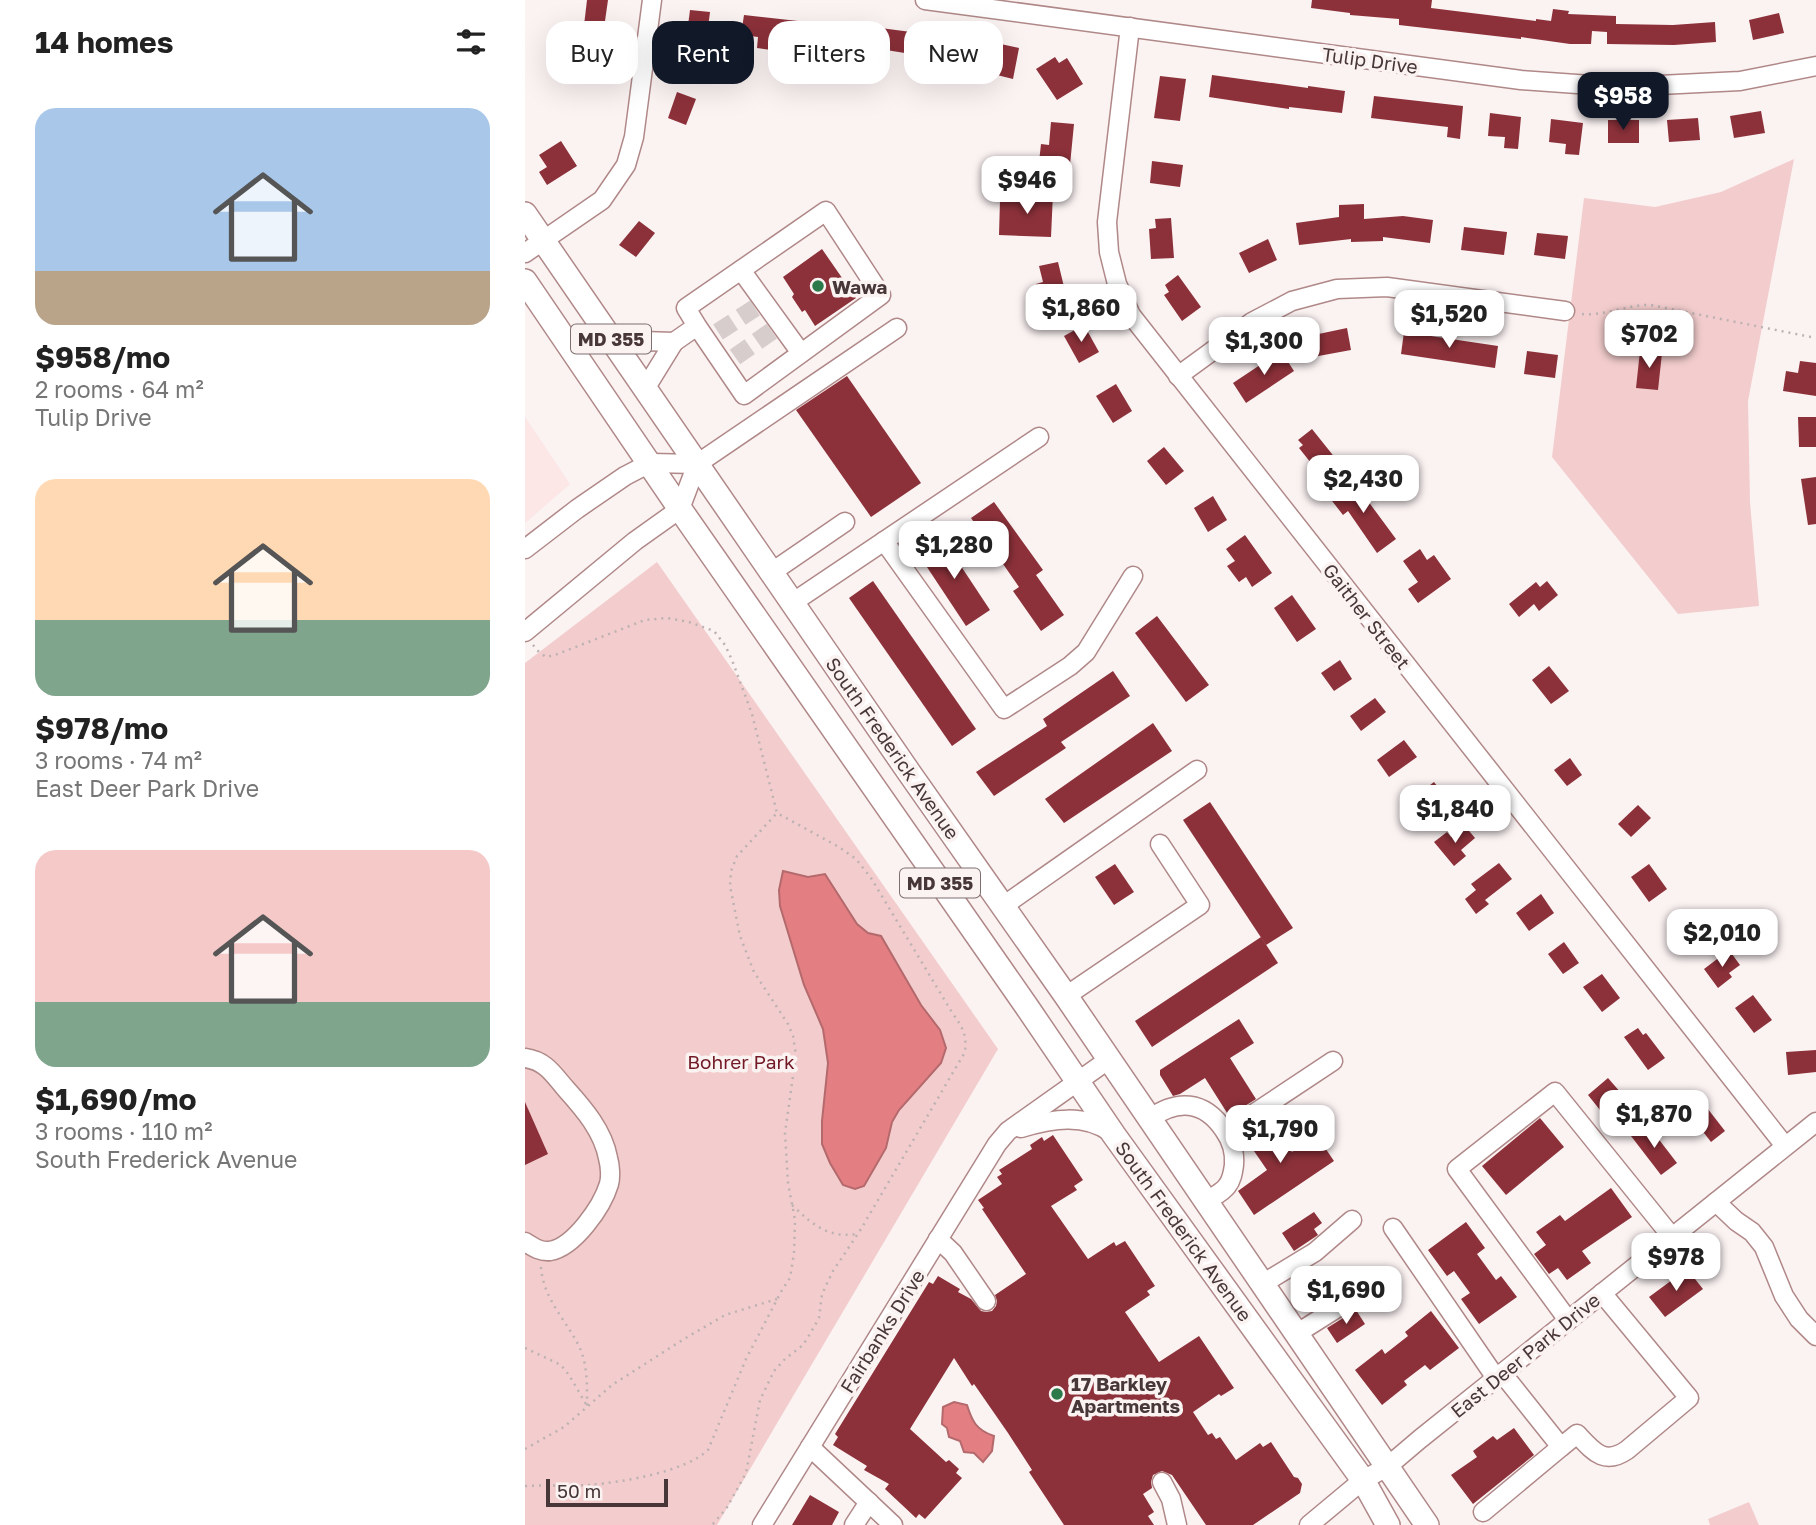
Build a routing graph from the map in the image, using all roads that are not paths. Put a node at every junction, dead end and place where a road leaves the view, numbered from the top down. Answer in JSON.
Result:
{"nodes":[{"id":1,"x":652,"y":0,"type":"edge"},
{"id":2,"x":925,"y":0,"type":"edge"},
{"id":3,"x":1130,"y":27,"type":"junction"},
{"id":4,"x":1816,"y":66,"type":"edge"},
{"id":5,"x":525,"y":214,"type":"edge"},
{"id":6,"x":534,"y":246,"type":"edge"},
{"id":7,"x":741,"y":270,"type":"junction"},
{"id":8,"x":525,"y":281,"type":"edge"},
{"id":9,"x":1565,"y":311,"type":"road end"},
{"id":10,"x":897,"y":328,"type":"dead end"},
{"id":11,"x":707,"y":333,"type":"junction"},
{"id":12,"x":612,"y":340,"type":"junction"},
{"id":13,"x":674,"y":342,"type":"junction"},
{"id":14,"x":801,"y":353,"type":"junction"},
{"id":15,"x":1178,"y":376,"type":"junction"},
{"id":16,"x":645,"y":389,"type":"junction"},
{"id":17,"x":744,"y":395,"type":"junction"},
{"id":18,"x":761,"y":421,"type":"junction"},
{"id":19,"x":1039,"y":437,"type":"dead end"},
{"id":20,"x":650,"y":463,"type":"junction"},
{"id":21,"x":697,"y":464,"type":"junction"},
{"id":22,"x":680,"y":509,"type":"junction"},
{"id":23,"x":845,"y":522,"type":"dead end"},
{"id":24,"x":884,"y":541,"type":"junction"},
{"id":25,"x":525,"y":549,"type":"edge"},
{"id":26,"x":772,"y":572,"type":"junction"},
{"id":27,"x":1133,"y":576,"type":"dead end"},
{"id":28,"x":792,"y":603,"type":"junction"},
{"id":29,"x":528,"y":638,"type":"edge"},
{"id":30,"x":1197,"y":770,"type":"dead end"},
{"id":31,"x":1160,"y":844,"type":"dead end"},
{"id":32,"x":1003,"y":906,"type":"junction"},
{"id":33,"x":1066,"y":996,"type":"junction"},
{"id":34,"x":525,"y":1058,"type":"edge"},
{"id":35,"x":1108,"y":1060,"type":"junction"},
{"id":36,"x":1333,"y":1061,"type":"dead end"},
{"id":37,"x":1078,"y":1082,"type":"junction"},
{"id":38,"x":1149,"y":1119,"type":"junction"},
{"id":39,"x":1816,"y":1122,"type":"edge"},
{"id":40,"x":1226,"y":1132,"type":"junction"},
{"id":41,"x":1114,"y":1135,"type":"junction"},
{"id":42,"x":1002,"y":1137,"type":"junction"},
{"id":43,"x":1785,"y":1146,"type":"junction"},
{"id":44,"x":1205,"y":1202,"type":"junction"},
{"id":45,"x":1716,"y":1202,"type":"junction"},
{"id":46,"x":1352,"y":1220,"type":"dead end"},
{"id":47,"x":1393,"y":1228,"type":"dead end"},
{"id":48,"x":1672,"y":1237,"type":"junction"},
{"id":49,"x":939,"y":1239,"type":"junction"},
{"id":50,"x":533,"y":1247,"type":"edge"},
{"id":51,"x":1262,"y":1284,"type":"junction"},
{"id":52,"x":1372,"y":1286,"type":"dead end"},
{"id":53,"x":1602,"y":1293,"type":"junction"},
{"id":54,"x":986,"y":1301,"type":"dead end"},
{"id":55,"x":1568,"y":1320,"type":"junction"},
{"id":56,"x":1296,"y":1334,"type":"junction"},
{"id":57,"x":1816,"y":1336,"type":"edge"},
{"id":58,"x":1499,"y":1375,"type":"junction"},
{"id":59,"x":810,"y":1447,"type":"junction"},
{"id":60,"x":1561,"y":1447,"type":"junction"},
{"id":61,"x":1387,"y":1467,"type":"junction"},
{"id":62,"x":1363,"y":1480,"type":"junction"},
{"id":63,"x":1162,"y":1482,"type":"dead end"},
{"id":64,"x":869,"y":1502,"type":"junction"},
{"id":65,"x":1483,"y":1512,"type":"dead end"},
{"id":66,"x":762,"y":1525,"type":"edge"},
{"id":67,"x":854,"y":1525,"type":"edge"},
{"id":68,"x":893,"y":1525,"type":"edge"},
{"id":69,"x":1177,"y":1525,"type":"edge"},
{"id":70,"x":1309,"y":1525,"type":"edge"},
{"id":71,"x":1388,"y":1525,"type":"edge"},
{"id":72,"x":1426,"y":1525,"type":"edge"}],
"edges":[{"from":1,"to":6,"type":"street"},
{"from":2,"to":3,"type":"street","name":"Tulip Drive"},
{"from":3,"to":4,"type":"street","name":"Tulip Drive"},
{"from":3,"to":15,"type":"street","name":"Gaither Street"},
{"from":5,"to":6,"type":"main road","name":"South Frederick Avenue","number":"MD 355"},
{"from":6,"to":12,"type":"main road","name":"South Frederick Avenue","number":"MD 355"},
{"from":7,"to":11,"type":"street"},
{"from":7,"to":14,"type":"street"},
{"from":7,"to":14,"type":"street"},
{"from":8,"to":20,"type":"main road","name":"South Frederick Avenue","number":"MD 355"},
{"from":9,"to":15,"type":"street"},
{"from":10,"to":18,"type":"street"},
{"from":11,"to":13,"type":"street"},
{"from":11,"to":17,"type":"street"},
{"from":12,"to":13,"type":"street"},
{"from":12,"to":16,"type":"main road","name":"South Frederick Avenue","number":"MD 355"},
{"from":13,"to":16,"type":"street"},
{"from":14,"to":17,"type":"street"},
{"from":15,"to":43,"type":"street","name":"Gaither Street"},
{"from":16,"to":21,"type":"main road","name":"South Frederick Avenue","number":"MD 355"},
{"from":17,"to":18,"type":"street"},
{"from":18,"to":21,"type":"street"},
{"from":19,"to":24,"type":"street"},
{"from":20,"to":21,"type":"street"},
{"from":20,"to":22,"type":"main road","name":"South Frederick Avenue","number":"MD 355"},
{"from":20,"to":25,"type":"street"},
{"from":21,"to":22,"type":"street"},
{"from":21,"to":26,"type":"main road","name":"South Frederick Avenue","number":"MD 355"},
{"from":22,"to":29,"type":"street"},
{"from":22,"to":37,"type":"main road","name":"South Frederick Avenue","number":"MD 355"},
{"from":23,"to":26,"type":"street"},
{"from":24,"to":27,"type":"street"},
{"from":24,"to":28,"type":"street"},
{"from":26,"to":28,"type":"main road","name":"South Frederick Avenue","number":"MD 355"},
{"from":28,"to":32,"type":"main road","name":"South Frederick Avenue","number":"MD 355"},
{"from":30,"to":32,"type":"street"},
{"from":31,"to":33,"type":"street"},
{"from":32,"to":33,"type":"main road","name":"South Frederick Avenue","number":"MD 355"},
{"from":33,"to":35,"type":"main road","name":"South Frederick Avenue","number":"MD 355"},
{"from":34,"to":50,"type":"street"},
{"from":35,"to":37,"type":"street","name":"Fairbanks Drive"},
{"from":35,"to":38,"type":"main road","name":"South Frederick Avenue","number":"MD 355"},
{"from":36,"to":40,"type":"street"},
{"from":37,"to":41,"type":"main road","name":"South Frederick Avenue","number":"MD 355"},
{"from":37,"to":42,"type":"street","name":"Fairbanks Drive"},
{"from":38,"to":40,"type":"street"},
{"from":38,"to":44,"type":"main road","name":"South Frederick Avenue","number":"MD 355"},
{"from":39,"to":43,"type":"street","name":"East Deer Park Drive"},
{"from":40,"to":44,"type":"street"},
{"from":41,"to":42,"type":"street"},
{"from":41,"to":62,"type":"main road","name":"South Frederick Avenue","number":"MD 355"},
{"from":42,"to":49,"type":"street","name":"Fairbanks Drive"},
{"from":43,"to":45,"type":"street","name":"East Deer Park Drive"},
{"from":44,"to":51,"type":"main road","name":"South Frederick Avenue","number":"MD 355"},
{"from":45,"to":48,"type":"street","name":"East Deer Park Drive"},
{"from":45,"to":57,"type":"street"},
{"from":46,"to":51,"type":"street"},
{"from":47,"to":58,"type":"street"},
{"from":48,"to":53,"type":"street","name":"East Deer Park Drive"},
{"from":48,"to":55,"type":"street"},
{"from":49,"to":54,"type":"street"},
{"from":49,"to":59,"type":"street","name":"Fairbanks Drive"},
{"from":51,"to":56,"type":"main road","name":"South Frederick Avenue","number":"MD 355"},
{"from":52,"to":56,"type":"street"},
{"from":53,"to":55,"type":"street","name":"East Deer Park Drive"},
{"from":53,"to":60,"type":"street"},
{"from":55,"to":58,"type":"street","name":"East Deer Park Drive"},
{"from":56,"to":61,"type":"main road","name":"South Frederick Avenue","number":"MD 355"},
{"from":58,"to":60,"type":"street"},
{"from":58,"to":61,"type":"street","name":"East Deer Park Drive"},
{"from":59,"to":64,"type":"street"},
{"from":59,"to":66,"type":"street","name":"Fairbanks Drive"},
{"from":60,"to":65,"type":"street"},
{"from":61,"to":62,"type":"street","name":"East Deer Park Drive"},
{"from":61,"to":72,"type":"main road","name":"South Frederick Avenue","number":"MD 355"},
{"from":62,"to":70,"type":"street","name":"East Deer Park Drive"},
{"from":62,"to":71,"type":"main road","name":"South Frederick Avenue","number":"MD 355"},
{"from":63,"to":69,"type":"street"},
{"from":64,"to":67,"type":"street"},
{"from":64,"to":68,"type":"street"}]}
